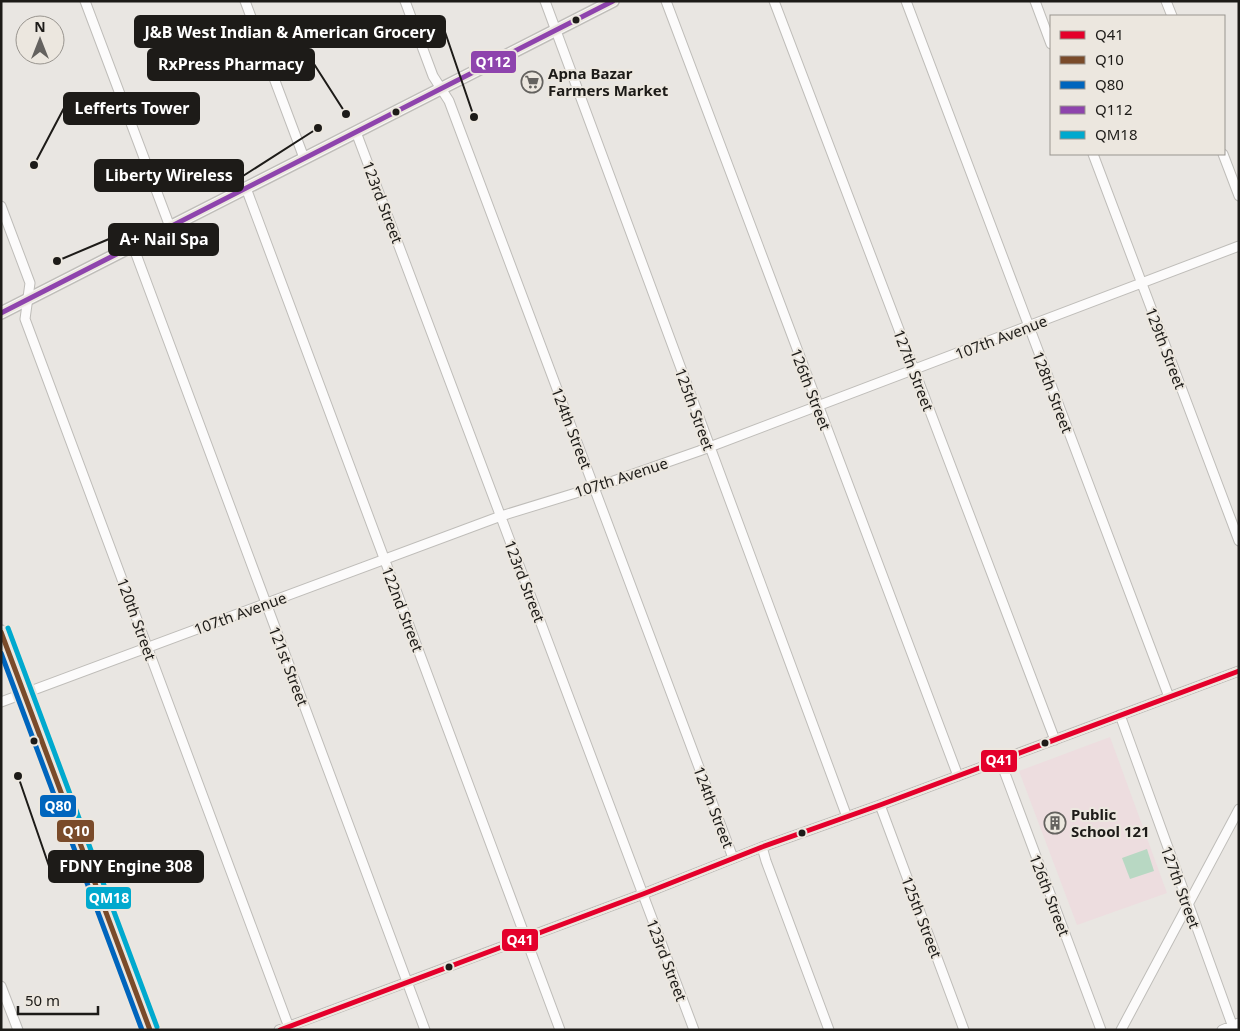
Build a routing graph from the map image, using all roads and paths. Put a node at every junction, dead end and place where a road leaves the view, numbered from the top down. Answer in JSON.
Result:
{"nodes":[{"id":1,"x":85,"y":1,"type":"edge"},
{"id":2,"x":245,"y":1,"type":"edge"},
{"id":3,"x":405,"y":1,"type":"edge"},
{"id":4,"x":545,"y":1,"type":"edge"},
{"id":5,"x":613,"y":1,"type":"edge"},
{"id":6,"x":666,"y":1,"type":"edge"},
{"id":7,"x":774,"y":1,"type":"edge"},
{"id":8,"x":906,"y":1,"type":"edge"},
{"id":9,"x":1035,"y":1,"type":"edge"},
{"id":10,"x":1166,"y":1,"type":"edge"},
{"id":11,"x":1172,"y":15,"type":"edge"},
{"id":12,"x":555,"y":30,"type":"junction"},
{"id":13,"x":1050,"y":41,"type":"edge"},
{"id":14,"x":441,"y":88,"type":"junction"},
{"id":15,"x":356,"y":132,"type":"junction"},
{"id":16,"x":1093,"y":155,"type":"edge"},
{"id":17,"x":1223,"y":155,"type":"edge"},
{"id":18,"x":304,"y":158,"type":"junction"},
{"id":19,"x":246,"y":188,"type":"junction"},
{"id":20,"x":1239,"y":196,"type":"edge"},
{"id":21,"x":1,"y":206,"type":"edge"},
{"id":22,"x":170,"y":226,"type":"junction"},
{"id":23,"x":133,"y":246,"type":"junction"},
{"id":24,"x":1239,"y":246,"type":"edge"},
{"id":25,"x":1142,"y":284,"type":"junction"},
{"id":26,"x":28,"y":300,"type":"junction"},
{"id":27,"x":1,"y":313,"type":"edge"},
{"id":28,"x":1028,"y":327,"type":"junction"},
{"id":29,"x":914,"y":370,"type":"junction"},
{"id":30,"x":818,"y":406,"type":"junction"},
{"id":31,"x":709,"y":447,"type":"junction"},
{"id":32,"x":594,"y":487,"type":"junction"},
{"id":33,"x":501,"y":516,"type":"junction"},
{"id":34,"x":1239,"y":542,"type":"edge"},
{"id":35,"x":384,"y":560,"type":"junction"},
{"id":36,"x":266,"y":603,"type":"junction"},
{"id":37,"x":1,"y":632,"type":"edge"},
{"id":38,"x":148,"y":647,"type":"junction"},
{"id":39,"x":1238,"y":674,"type":"edge"},
{"id":40,"x":24,"y":693,"type":"junction"},
{"id":41,"x":1169,"y":697,"type":"junction"},
{"id":42,"x":1,"y":702,"type":"edge"},
{"id":43,"x":1120,"y":715,"type":"junction"},
{"id":44,"x":1055,"y":740,"type":"junction"},
{"id":45,"x":1000,"y":760,"type":"junction"},
{"id":46,"x":958,"y":776,"type":"junction"},
{"id":47,"x":880,"y":805,"type":"junction"},
{"id":48,"x":1239,"y":809,"type":"edge"},
{"id":49,"x":847,"y":817,"type":"junction"},
{"id":50,"x":762,"y":847,"type":"junction"},
{"id":51,"x":734,"y":858,"type":"junction"},
{"id":52,"x":643,"y":894,"type":"junction"},
{"id":53,"x":1188,"y":904,"type":"junction"},
{"id":54,"x":526,"y":938,"type":"junction"},
{"id":55,"x":407,"y":982,"type":"junction"},
{"id":56,"x":1,"y":986,"type":"edge"},
{"id":57,"x":1235,"y":1026,"type":"edge"},
{"id":58,"x":289,"y":1028,"type":"edge"},
{"id":59,"x":18,"y":1030,"type":"edge"},
{"id":60,"x":150,"y":1030,"type":"edge"},
{"id":61,"x":279,"y":1030,"type":"edge"},
{"id":62,"x":425,"y":1030,"type":"edge"},
{"id":63,"x":560,"y":1030,"type":"edge"},
{"id":64,"x":694,"y":1030,"type":"edge"},
{"id":65,"x":829,"y":1030,"type":"edge"},
{"id":66,"x":964,"y":1030,"type":"edge"},
{"id":67,"x":1101,"y":1030,"type":"edge"},
{"id":68,"x":1121,"y":1030,"type":"edge"},
{"id":69,"x":1222,"y":1030,"type":"edge"}],
"edges":[{"from":1,"to":22,"type":"street"},
{"from":2,"to":18,"type":"street"},
{"from":3,"to":14,"type":"street","name":"124th Street"},
{"from":4,"to":12,"type":"street","name":"125th Street"},
{"from":5,"to":12,"type":"street"},
{"from":6,"to":30,"type":"street","name":"126th Street"},
{"from":7,"to":29,"type":"street","name":"127th Street"},
{"from":8,"to":28,"type":"street","name":"128th Street"},
{"from":9,"to":13,"type":"street"},
{"from":10,"to":11,"type":"street"},
{"from":12,"to":14,"type":"street"},
{"from":12,"to":31,"type":"street","name":"125th Street"},
{"from":14,"to":15,"type":"street"},
{"from":14,"to":32,"type":"street","name":"124th Street"},
{"from":15,"to":18,"type":"street"},
{"from":15,"to":33,"type":"street","name":"123rd Street"},
{"from":16,"to":25,"type":"street","name":"129th Street"},
{"from":17,"to":20,"type":"street"},
{"from":18,"to":19,"type":"street"},
{"from":19,"to":22,"type":"street"},
{"from":19,"to":35,"type":"street","name":"122nd Street"},
{"from":21,"to":26,"type":"street","name":"120th Street"},
{"from":22,"to":23,"type":"street"},
{"from":23,"to":26,"type":"street"},
{"from":23,"to":36,"type":"street","name":"121st Street"},
{"from":24,"to":25,"type":"street","name":"107th Avenue"},
{"from":25,"to":28,"type":"street","name":"107th Avenue"},
{"from":25,"to":34,"type":"street","name":"129th Street"},
{"from":26,"to":27,"type":"street"},
{"from":26,"to":38,"type":"street","name":"120th Street"},
{"from":28,"to":29,"type":"street","name":"107th Avenue"},
{"from":28,"to":41,"type":"street","name":"128th Street"},
{"from":29,"to":30,"type":"street","name":"107th Avenue"},
{"from":29,"to":44,"type":"street","name":"127th Street"},
{"from":30,"to":31,"type":"street","name":"107th Avenue"},
{"from":30,"to":46,"type":"street","name":"126th Street"},
{"from":31,"to":32,"type":"street","name":"107th Avenue"},
{"from":31,"to":49,"type":"street","name":"125th Street"},
{"from":32,"to":33,"type":"street","name":"107th Avenue"},
{"from":32,"to":51,"type":"street","name":"124th Street"},
{"from":33,"to":35,"type":"street","name":"107th Avenue"},
{"from":33,"to":52,"type":"street","name":"123rd Street"},
{"from":35,"to":36,"type":"street","name":"107th Avenue"},
{"from":35,"to":54,"type":"street","name":"122nd Street"},
{"from":36,"to":38,"type":"street","name":"107th Avenue"},
{"from":36,"to":55,"type":"street","name":"121st Street"},
{"from":37,"to":40,"type":"street"},
{"from":38,"to":40,"type":"street","name":"107th Avenue"},
{"from":38,"to":58,"type":"street","name":"120th Street"},
{"from":39,"to":41,"type":"street"},
{"from":40,"to":42,"type":"street","name":"107th Avenue"},
{"from":40,"to":60,"type":"street"},
{"from":41,"to":43,"type":"street"},
{"from":43,"to":44,"type":"street"},
{"from":43,"to":53,"type":"street","name":"127th Street"},
{"from":44,"to":45,"type":"street"},
{"from":45,"to":46,"type":"street"},
{"from":45,"to":67,"type":"street","name":"126th Street"},
{"from":46,"to":47,"type":"street"},
{"from":47,"to":49,"type":"street"},
{"from":47,"to":66,"type":"street","name":"125th Street"},
{"from":48,"to":53,"type":"street"},
{"from":49,"to":50,"type":"street"},
{"from":50,"to":51,"type":"street"},
{"from":50,"to":65,"type":"street"},
{"from":51,"to":52,"type":"street"},
{"from":52,"to":54,"type":"street"},
{"from":52,"to":64,"type":"street","name":"123rd Street"},
{"from":53,"to":57,"type":"street","name":"127th Street"},
{"from":53,"to":68,"type":"street"},
{"from":54,"to":55,"type":"street"},
{"from":54,"to":63,"type":"street","name":"122nd Street"},
{"from":55,"to":58,"type":"street"},
{"from":55,"to":62,"type":"street","name":"121st Street"},
{"from":56,"to":59,"type":"street"},
{"from":57,"to":69,"type":"street"},
{"from":58,"to":61,"type":"street"}]}
